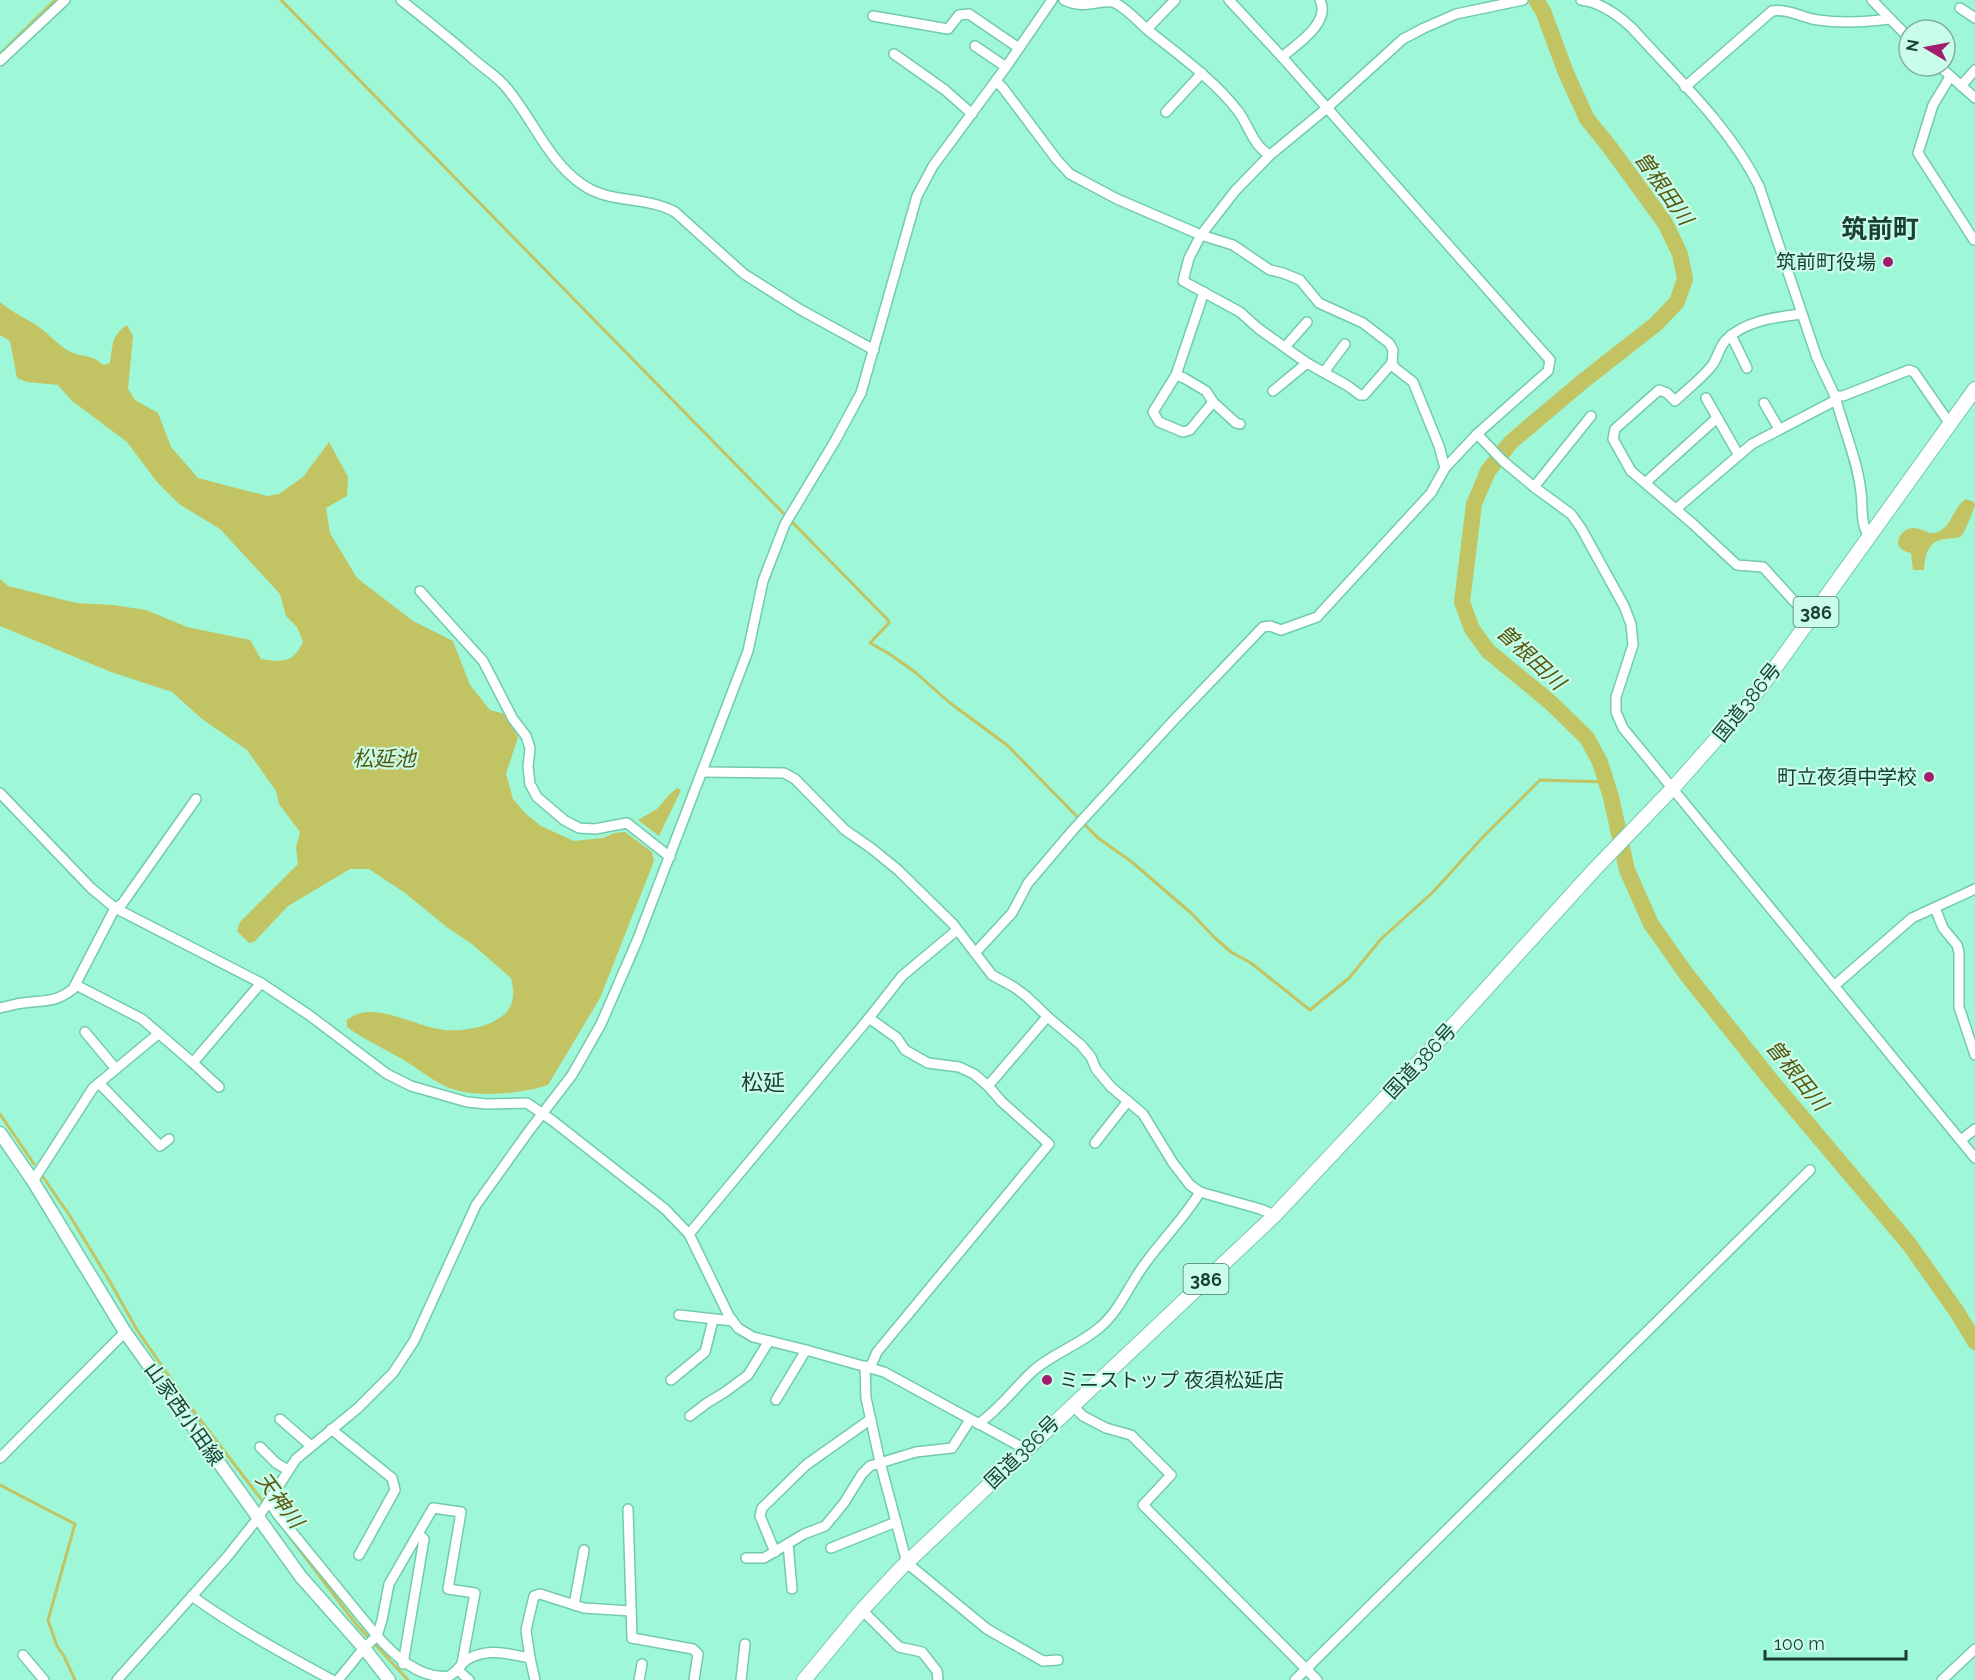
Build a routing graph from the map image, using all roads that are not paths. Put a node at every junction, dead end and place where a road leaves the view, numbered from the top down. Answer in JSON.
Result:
{"nodes":[{"id":1,"x":65,"y":0,"type":"edge"},
{"id":2,"x":401,"y":0,"type":"edge"},
{"id":3,"x":1052,"y":0,"type":"edge"},
{"id":4,"x":1064,"y":0,"type":"edge"},
{"id":5,"x":1175,"y":0,"type":"edge"},
{"id":6,"x":1229,"y":0,"type":"edge"},
{"id":7,"x":1320,"y":0,"type":"edge"},
{"id":8,"x":1581,"y":0,"type":"edge"},
{"id":9,"x":1872,"y":0,"type":"edge"},
{"id":10,"x":1519,"y":1,"type":"edge"},
{"id":11,"x":1775,"y":5,"type":"edge"},
{"id":12,"x":1960,"y":8,"type":"dead end"},
{"id":13,"x":873,"y":16,"type":"dead end"},
{"id":14,"x":1975,"y":18,"type":"edge"},
{"id":15,"x":1888,"y":19,"type":"junction"},
{"id":16,"x":1897,"y":27,"type":"edge"},
{"id":17,"x":1147,"y":29,"type":"junction"},
{"id":18,"x":975,"y":46,"type":"dead end"},
{"id":19,"x":1019,"y":48,"type":"junction"},
{"id":20,"x":894,"y":54,"type":"dead end"},
{"id":21,"x":1282,"y":57,"type":"junction"},
{"id":22,"x":0,"y":61,"type":"edge"},
{"id":23,"x":1006,"y":67,"type":"junction"},
{"id":24,"x":1975,"y":70,"type":"edge"},
{"id":25,"x":1202,"y":73,"type":"junction"},
{"id":26,"x":1949,"y":78,"type":"edge"},
{"id":27,"x":1951,"y":78,"type":"edge"},
{"id":28,"x":996,"y":81,"type":"junction"},
{"id":29,"x":1961,"y":86,"type":"junction"},
{"id":30,"x":1685,"y":87,"type":"junction"},
{"id":31,"x":1975,"y":98,"type":"edge"},
{"id":32,"x":1327,"y":108,"type":"junction"},
{"id":33,"x":1166,"y":112,"type":"dead end"},
{"id":34,"x":972,"y":114,"type":"junction"},
{"id":35,"x":1270,"y":155,"type":"junction"},
{"id":36,"x":1201,"y":235,"type":"junction"},
{"id":37,"x":1974,"y":240,"type":"edge"},
{"id":38,"x":1204,"y":292,"type":"junction"},
{"id":39,"x":1801,"y":314,"type":"junction"},
{"id":40,"x":1307,"y":322,"type":"dead end"},
{"id":41,"x":1731,"y":335,"type":"junction"},
{"id":42,"x":1345,"y":344,"type":"dead end"},
{"id":43,"x":1285,"y":347,"type":"junction"},
{"id":44,"x":874,"y":350,"type":"junction"},
{"id":45,"x":1307,"y":363,"type":"junction"},
{"id":46,"x":1392,"y":363,"type":"junction"},
{"id":47,"x":1747,"y":368,"type":"dead end"},
{"id":48,"x":1324,"y":372,"type":"junction"},
{"id":49,"x":1176,"y":375,"type":"junction"},
{"id":50,"x":1975,"y":388,"type":"edge"},
{"id":51,"x":1273,"y":391,"type":"dead end"},
{"id":52,"x":1706,"y":398,"type":"dead end"},
{"id":53,"x":1835,"y":398,"type":"junction"},
{"id":54,"x":1213,"y":402,"type":"junction"},
{"id":55,"x":1764,"y":403,"type":"dead end"},
{"id":56,"x":1591,"y":416,"type":"dead end"},
{"id":57,"x":1717,"y":418,"type":"junction"},
{"id":58,"x":1240,"y":424,"type":"dead end"},
{"id":59,"x":1950,"y":424,"type":"junction"},
{"id":60,"x":1779,"y":429,"type":"junction"},
{"id":61,"x":1477,"y":434,"type":"junction"},
{"id":62,"x":1738,"y":454,"type":"junction"},
{"id":63,"x":1445,"y":468,"type":"junction"},
{"id":64,"x":1645,"y":483,"type":"junction"},
{"id":65,"x":1534,"y":487,"type":"junction"},
{"id":66,"x":1676,"y":510,"type":"junction"},
{"id":67,"x":1869,"y":537,"type":"junction"},
{"id":68,"x":420,"y":591,"type":"dead end"},
{"id":69,"x":1811,"y":620,"type":"junction"},
{"id":70,"x":703,"y":772,"type":"junction"},
{"id":71,"x":1673,"y":788,"type":"junction"},
{"id":72,"x":0,"y":793,"type":"edge"},
{"id":73,"x":196,"y":799,"type":"dead end"},
{"id":74,"x":670,"y":857,"type":"junction"},
{"id":75,"x":1975,"y":889,"type":"edge"},
{"id":76,"x":115,"y":908,"type":"junction"},
{"id":77,"x":1935,"y":908,"type":"junction"},
{"id":78,"x":957,"y":930,"type":"junction"},
{"id":79,"x":975,"y":953,"type":"junction"},
{"id":80,"x":261,"y":983,"type":"junction"},
{"id":81,"x":76,"y":985,"type":"junction"},
{"id":82,"x":1834,"y":986,"type":"junction"},
{"id":83,"x":0,"y":1008,"type":"edge"},
{"id":84,"x":1047,"y":1017,"type":"junction"},
{"id":85,"x":869,"y":1018,"type":"junction"},
{"id":86,"x":85,"y":1032,"type":"dead end"},
{"id":87,"x":158,"y":1034,"type":"junction"},
{"id":88,"x":1975,"y":1055,"type":"edge"},
{"id":89,"x":192,"y":1062,"type":"junction"},
{"id":90,"x":116,"y":1069,"type":"junction"},
{"id":91,"x":99,"y":1083,"type":"junction"},
{"id":92,"x":988,"y":1086,"type":"junction"},
{"id":93,"x":219,"y":1087,"type":"dead end"},
{"id":94,"x":1128,"y":1101,"type":"junction"},
{"id":95,"x":542,"y":1115,"type":"junction"},
{"id":96,"x":1975,"y":1129,"type":"edge"},
{"id":97,"x":0,"y":1133,"type":"edge"},
{"id":98,"x":169,"y":1139,"type":"dead end"},
{"id":99,"x":1961,"y":1140,"type":"junction"},
{"id":100,"x":1095,"y":1143,"type":"dead end"},
{"id":101,"x":1975,"y":1158,"type":"edge"},
{"id":102,"x":1810,"y":1170,"type":"dead end"},
{"id":103,"x":33,"y":1180,"type":"junction"},
{"id":104,"x":1200,"y":1192,"type":"junction"},
{"id":105,"x":1275,"y":1215,"type":"junction"},
{"id":106,"x":689,"y":1234,"type":"junction"},
{"id":107,"x":679,"y":1315,"type":"dead end"},
{"id":108,"x":713,"y":1320,"type":"junction"},
{"id":109,"x":733,"y":1322,"type":"junction"},
{"id":110,"x":125,"y":1332,"type":"junction"},
{"id":111,"x":769,"y":1341,"type":"junction"},
{"id":112,"x":806,"y":1350,"type":"junction"},
{"id":113,"x":867,"y":1367,"type":"junction"},
{"id":114,"x":671,"y":1380,"type":"dead end"},
{"id":115,"x":776,"y":1400,"type":"dead end"},
{"id":116,"x":1072,"y":1405,"type":"junction"},
{"id":117,"x":690,"y":1416,"type":"dead end"},
{"id":118,"x":280,"y":1419,"type":"dead end"},
{"id":119,"x":870,"y":1419,"type":"junction"},
{"id":120,"x":974,"y":1422,"type":"junction"},
{"id":121,"x":331,"y":1429,"type":"junction"},
{"id":122,"x":311,"y":1446,"type":"junction"},
{"id":123,"x":260,"y":1447,"type":"dead end"},
{"id":124,"x":1025,"y":1449,"type":"junction"},
{"id":125,"x":0,"y":1458,"type":"edge"},
{"id":126,"x":880,"y":1462,"type":"junction"},
{"id":127,"x":288,"y":1470,"type":"junction"},
{"id":128,"x":269,"y":1501,"type":"junction"},
{"id":129,"x":628,"y":1509,"type":"dead end"},
{"id":130,"x":258,"y":1518,"type":"junction"},
{"id":131,"x":896,"y":1522,"type":"junction"},
{"id":132,"x":418,"y":1534,"type":"junction"},
{"id":133,"x":788,"y":1544,"type":"junction"},
{"id":134,"x":831,"y":1548,"type":"dead end"},
{"id":135,"x":584,"y":1550,"type":"dead end"},
{"id":136,"x":774,"y":1552,"type":"junction"},
{"id":137,"x":359,"y":1555,"type":"dead end"},
{"id":138,"x":746,"y":1558,"type":"dead end"},
{"id":139,"x":907,"y":1563,"type":"junction"},
{"id":140,"x":792,"y":1589,"type":"dead end"},
{"id":141,"x":192,"y":1596,"type":"junction"},
{"id":142,"x":574,"y":1605,"type":"junction"},
{"id":143,"x":862,"y":1610,"type":"junction"},
{"id":144,"x":631,"y":1611,"type":"junction"},
{"id":145,"x":377,"y":1636,"type":"junction"},
{"id":146,"x":745,"y":1644,"type":"dead end"},
{"id":147,"x":364,"y":1648,"type":"junction"},
{"id":148,"x":1975,"y":1649,"type":"edge"},
{"id":149,"x":23,"y":1655,"type":"dead end"},
{"id":150,"x":530,"y":1658,"type":"junction"},
{"id":151,"x":1058,"y":1660,"type":"dead end"},
{"id":152,"x":403,"y":1664,"type":"junction"},
{"id":153,"x":642,"y":1664,"type":"dead end"},
{"id":154,"x":460,"y":1666,"type":"junction"},
{"id":155,"x":1306,"y":1669,"type":"junction"},
{"id":156,"x":1950,"y":1672,"type":"junction"},
{"id":157,"x":44,"y":1680,"type":"edge"},
{"id":158,"x":117,"y":1680,"type":"edge"},
{"id":159,"x":332,"y":1680,"type":"edge"},
{"id":160,"x":338,"y":1680,"type":"edge"},
{"id":161,"x":389,"y":1680,"type":"edge"},
{"id":162,"x":469,"y":1680,"type":"edge"},
{"id":163,"x":535,"y":1680,"type":"edge"},
{"id":164,"x":639,"y":1680,"type":"edge"},
{"id":165,"x":694,"y":1680,"type":"edge"},
{"id":166,"x":741,"y":1680,"type":"edge"},
{"id":167,"x":804,"y":1680,"type":"edge"},
{"id":168,"x":938,"y":1680,"type":"edge"},
{"id":169,"x":1295,"y":1680,"type":"edge"},
{"id":170,"x":1317,"y":1680,"type":"edge"},
{"id":171,"x":1942,"y":1680,"type":"edge"},
{"id":172,"x":1958,"y":1680,"type":"edge"}],
"edges":[{"from":1,"to":22,"type":"street"},
{"from":2,"to":44,"type":"street"},
{"from":3,"to":19,"type":"street"},
{"from":4,"to":17,"type":"street"},
{"from":5,"to":17,"type":"street"},
{"from":6,"to":21,"type":"street"},
{"from":7,"to":21,"type":"street"},
{"from":8,"to":30,"type":"street"},
{"from":9,"to":15,"type":"street"},
{"from":10,"to":32,"type":"street"},
{"from":11,"to":15,"type":"street"},
{"from":11,"to":30,"type":"street"},
{"from":12,"to":14,"type":"street"},
{"from":13,"to":19,"type":"street"},
{"from":15,"to":16,"type":"street"},
{"from":17,"to":25,"type":"street"},
{"from":18,"to":23,"type":"street"},
{"from":19,"to":23,"type":"street"},
{"from":20,"to":34,"type":"street"},
{"from":21,"to":32,"type":"street"},
{"from":23,"to":28,"type":"street"},
{"from":24,"to":29,"type":"street"},
{"from":25,"to":33,"type":"street"},
{"from":25,"to":35,"type":"street"},
{"from":26,"to":37,"type":"street"},
{"from":27,"to":29,"type":"street"},
{"from":28,"to":34,"type":"street"},
{"from":28,"to":36,"type":"street"},
{"from":29,"to":31,"type":"street"},
{"from":30,"to":39,"type":"street"},
{"from":32,"to":35,"type":"street"},
{"from":32,"to":61,"type":"street"},
{"from":34,"to":44,"type":"street"},
{"from":35,"to":36,"type":"street"},
{"from":36,"to":38,"type":"street"},
{"from":36,"to":46,"type":"street"},
{"from":38,"to":43,"type":"street"},
{"from":38,"to":49,"type":"street"},
{"from":39,"to":41,"type":"street"},
{"from":39,"to":53,"type":"street"},
{"from":40,"to":43,"type":"street"},
{"from":41,"to":47,"type":"street"},
{"from":41,"to":64,"type":"street"},
{"from":42,"to":48,"type":"street"},
{"from":43,"to":45,"type":"street"},
{"from":44,"to":70,"type":"street"},
{"from":45,"to":48,"type":"street"},
{"from":45,"to":51,"type":"street"},
{"from":46,"to":48,"type":"street"},
{"from":46,"to":63,"type":"street"},
{"from":49,"to":54,"type":"street"},
{"from":49,"to":54,"type":"street"},
{"from":50,"to":59,"type":"highway","name":"国道386号","number":"386"},
{"from":52,"to":57,"type":"street"},
{"from":53,"to":59,"type":"street"},
{"from":53,"to":60,"type":"street"},
{"from":53,"to":67,"type":"street"},
{"from":54,"to":58,"type":"street"},
{"from":55,"to":60,"type":"street"},
{"from":56,"to":65,"type":"street"},
{"from":57,"to":62,"type":"street"},
{"from":57,"to":64,"type":"street"},
{"from":59,"to":67,"type":"highway","name":"国道386号","number":"386"},
{"from":60,"to":62,"type":"street"},
{"from":61,"to":63,"type":"street"},
{"from":61,"to":65,"type":"street"},
{"from":62,"to":66,"type":"street"},
{"from":63,"to":79,"type":"street"},
{"from":64,"to":66,"type":"street"},
{"from":65,"to":71,"type":"street"},
{"from":66,"to":69,"type":"street"},
{"from":67,"to":69,"type":"highway","name":"国道386号","number":"386"},
{"from":68,"to":74,"type":"street"},
{"from":69,"to":71,"type":"highway","name":"国道386号","number":"386"},
{"from":70,"to":74,"type":"street"},
{"from":70,"to":78,"type":"street"},
{"from":71,"to":82,"type":"street"},
{"from":71,"to":105,"type":"highway","name":"国道386号","number":"386"},
{"from":72,"to":76,"type":"street"},
{"from":73,"to":76,"type":"street"},
{"from":74,"to":95,"type":"street"},
{"from":75,"to":77,"type":"street"},
{"from":76,"to":80,"type":"street"},
{"from":76,"to":81,"type":"street"},
{"from":77,"to":82,"type":"street"},
{"from":77,"to":88,"type":"street"},
{"from":78,"to":79,"type":"street"},
{"from":78,"to":85,"type":"street"},
{"from":79,"to":84,"type":"street"},
{"from":80,"to":89,"type":"street"},
{"from":80,"to":95,"type":"street"},
{"from":81,"to":83,"type":"street"},
{"from":81,"to":87,"type":"street"},
{"from":82,"to":99,"type":"street"},
{"from":84,"to":92,"type":"street"},
{"from":84,"to":94,"type":"street"},
{"from":85,"to":92,"type":"street"},
{"from":85,"to":106,"type":"street"},
{"from":86,"to":90,"type":"street"},
{"from":87,"to":89,"type":"street"},
{"from":87,"to":90,"type":"street"},
{"from":89,"to":93,"type":"street"},
{"from":90,"to":91,"type":"street"},
{"from":91,"to":98,"type":"street"},
{"from":91,"to":103,"type":"street"},
{"from":92,"to":113,"type":"street"},
{"from":94,"to":100,"type":"street"},
{"from":94,"to":104,"type":"street"},
{"from":95,"to":106,"type":"street"},
{"from":95,"to":121,"type":"street"},
{"from":96,"to":99,"type":"street"},
{"from":97,"to":103,"type":"main road","name":"山家西小田線"},
{"from":99,"to":101,"type":"street"},
{"from":102,"to":155,"type":"street"},
{"from":103,"to":110,"type":"main road","name":"山家西小田線"},
{"from":104,"to":105,"type":"street"},
{"from":104,"to":120,"type":"street"},
{"from":105,"to":116,"type":"highway","name":"国道386号","number":"386"},
{"from":106,"to":109,"type":"street"},
{"from":107,"to":108,"type":"street"},
{"from":108,"to":109,"type":"street"},
{"from":108,"to":114,"type":"street"},
{"from":109,"to":111,"type":"street"},
{"from":110,"to":125,"type":"street"},
{"from":110,"to":130,"type":"main road","name":"山家西小田線"},
{"from":111,"to":112,"type":"street"},
{"from":111,"to":117,"type":"street"},
{"from":112,"to":113,"type":"street"},
{"from":112,"to":115,"type":"street"},
{"from":113,"to":119,"type":"street"},
{"from":113,"to":120,"type":"street"},
{"from":116,"to":124,"type":"highway","name":"国道386号","number":"386"},
{"from":116,"to":155,"type":"street"},
{"from":118,"to":122,"type":"street"},
{"from":119,"to":126,"type":"street"},
{"from":119,"to":136,"type":"street"},
{"from":120,"to":124,"type":"street"},
{"from":120,"to":126,"type":"street"},
{"from":121,"to":122,"type":"street"},
{"from":121,"to":137,"type":"street"},
{"from":122,"to":127,"type":"street"},
{"from":123,"to":127,"type":"street"},
{"from":124,"to":139,"type":"highway","name":"国道386号","number":"386"},
{"from":126,"to":131,"type":"street"},
{"from":126,"to":133,"type":"street"},
{"from":127,"to":128,"type":"street"},
{"from":128,"to":130,"type":"street"},
{"from":128,"to":145,"type":"street"},
{"from":129,"to":144,"type":"street"},
{"from":130,"to":141,"type":"street"},
{"from":130,"to":147,"type":"main road","name":"山家西小田線"},
{"from":131,"to":134,"type":"street"},
{"from":131,"to":139,"type":"street"},
{"from":132,"to":145,"type":"street"},
{"from":132,"to":152,"type":"street"},
{"from":132,"to":154,"type":"street"},
{"from":133,"to":136,"type":"street"},
{"from":133,"to":140,"type":"street"},
{"from":135,"to":142,"type":"street"},
{"from":136,"to":138,"type":"street"},
{"from":139,"to":143,"type":"highway","name":"国道386号","number":"386"},
{"from":139,"to":151,"type":"street"},
{"from":141,"to":158,"type":"street"},
{"from":141,"to":159,"type":"street"},
{"from":142,"to":144,"type":"street"},
{"from":142,"to":150,"type":"street"},
{"from":143,"to":167,"type":"highway","name":"国道386号","number":"386"},
{"from":143,"to":168,"type":"street"},
{"from":144,"to":165,"type":"street"},
{"from":145,"to":147,"type":"street"},
{"from":145,"to":152,"type":"street"},
{"from":146,"to":166,"type":"street"},
{"from":147,"to":160,"type":"street"},
{"from":147,"to":161,"type":"main road","name":"山家西小田線"},
{"from":148,"to":156,"type":"street"},
{"from":149,"to":157,"type":"street"},
{"from":150,"to":154,"type":"street"},
{"from":150,"to":163,"type":"street"},
{"from":152,"to":154,"type":"street"},
{"from":153,"to":164,"type":"street"},
{"from":154,"to":162,"type":"street"},
{"from":155,"to":169,"type":"street"},
{"from":155,"to":170,"type":"street"},
{"from":156,"to":171,"type":"street"},
{"from":156,"to":172,"type":"street"}]}
